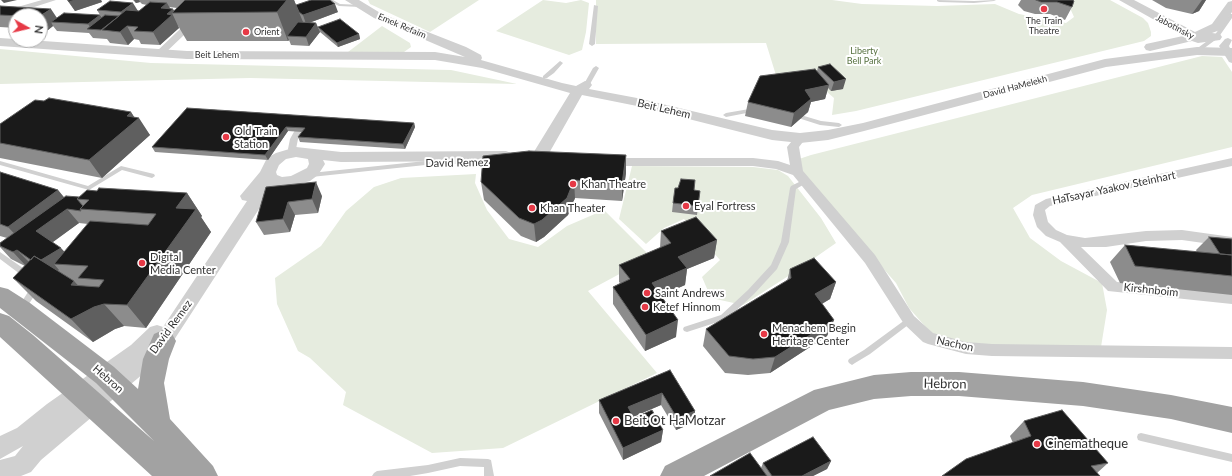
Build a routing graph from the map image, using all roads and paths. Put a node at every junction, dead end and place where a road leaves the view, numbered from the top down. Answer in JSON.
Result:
{"nodes":[{"id":1,"x":52,"y":0,"type":"edge"},
{"id":2,"x":221,"y":0,"type":"edge"},
{"id":3,"x":329,"y":0,"type":"edge"},
{"id":4,"x":994,"y":0,"type":"edge"},
{"id":5,"x":1125,"y":0,"type":"edge"},
{"id":6,"x":1138,"y":0,"type":"edge"},
{"id":7,"x":939,"y":1,"type":"dead end"},
{"id":8,"x":357,"y":2,"type":"edge"},
{"id":9,"x":1232,"y":4,"type":"edge"},
{"id":10,"x":596,"y":6,"type":"dead end"},
{"id":11,"x":1147,"y":12,"type":"junction"},
{"id":12,"x":0,"y":15,"type":"edge"},
{"id":13,"x":1232,"y":15,"type":"edge"},
{"id":14,"x":438,"y":41,"type":"junction"},
{"id":15,"x":1204,"y":41,"type":"junction"},
{"id":16,"x":0,"y":42,"type":"edge"},
{"id":17,"x":592,"y":44,"type":"dead end"},
{"id":18,"x":1163,"y":44,"type":"junction"},
{"id":19,"x":1230,"y":49,"type":"edge"},
{"id":20,"x":159,"y":54,"type":"junction"},
{"id":21,"x":435,"y":56,"type":"junction"},
{"id":22,"x":560,"y":63,"type":"dead end"},
{"id":23,"x":484,"y":64,"type":"junction"},
{"id":24,"x":596,"y":68,"type":"dead end"},
{"id":25,"x":529,"y":76,"type":"junction"},
{"id":26,"x":544,"y":77,"type":"junction"},
{"id":27,"x":583,"y":89,"type":"junction"},
{"id":28,"x":762,"y":109,"type":"edge"},
{"id":29,"x":787,"y":113,"type":"edge"},
{"id":30,"x":726,"y":115,"type":"junction"},
{"id":31,"x":839,"y":125,"type":"junction"},
{"id":32,"x":298,"y":132,"type":"edge"},
{"id":33,"x":799,"y":134,"type":"junction"},
{"id":34,"x":292,"y":149,"type":"dead end"},
{"id":35,"x":312,"y":154,"type":"junction"},
{"id":36,"x":527,"y":158,"type":"junction"},
{"id":37,"x":556,"y":162,"type":"edge"},
{"id":38,"x":595,"y":162,"type":"edge"},
{"id":39,"x":1232,"y":162,"type":"edge"},
{"id":40,"x":0,"y":163,"type":"edge"},
{"id":41,"x":307,"y":175,"type":"junction"},
{"id":42,"x":152,"y":176,"type":"dead end"},
{"id":43,"x":801,"y":177,"type":"junction"},
{"id":44,"x":275,"y":178,"type":"junction"},
{"id":45,"x":1065,"y":239,"type":"junction"},
{"id":46,"x":1232,"y":242,"type":"edge"},
{"id":47,"x":0,"y":255,"type":"edge"},
{"id":48,"x":0,"y":296,"type":"edge"},
{"id":49,"x":1232,"y":298,"type":"edge"},
{"id":50,"x":909,"y":320,"type":"junction"},
{"id":51,"x":10,"y":325,"type":"edge"},
{"id":52,"x":687,"y":329,"type":"dead end"},
{"id":53,"x":163,"y":341,"type":"junction"},
{"id":54,"x":1232,"y":353,"type":"edge"},
{"id":55,"x":852,"y":360,"type":"dead end"},
{"id":56,"x":111,"y":380,"type":"junction"},
{"id":57,"x":86,"y":399,"type":"junction"},
{"id":58,"x":1232,"y":420,"type":"edge"},
{"id":59,"x":158,"y":425,"type":"junction"},
{"id":60,"x":1141,"y":437,"type":"dead end"},
{"id":61,"x":13,"y":456,"type":"edge"},
{"id":62,"x":1232,"y":458,"type":"edge"},
{"id":63,"x":171,"y":476,"type":"edge"},
{"id":64,"x":203,"y":476,"type":"edge"},
{"id":65,"x":377,"y":476,"type":"edge"},
{"id":66,"x":489,"y":476,"type":"edge"},
{"id":67,"x":676,"y":476,"type":"edge"}],
"edges":[{"from":1,"to":12,"type":"street"},
{"from":2,"to":20,"type":"street"},
{"from":3,"to":8,"type":"lane"},
{"from":4,"to":7,"type":"lane"},
{"from":5,"to":11,"type":"street","name":"Jabotinsky"},
{"from":6,"to":15,"type":"street","name":"Jabotinsky"},
{"from":8,"to":14,"type":"street","name":"Emek Refaim"},
{"from":9,"to":15,"type":"street"},
{"from":10,"to":17,"type":"lane"},
{"from":11,"to":15,"type":"street","name":"Jabotinsky"},
{"from":11,"to":18,"type":"street"},
{"from":13,"to":15,"type":"lane"},
{"from":14,"to":21,"type":"street","name":"Emek Refaim"},
{"from":14,"to":23,"type":"street"},
{"from":15,"to":18,"type":"street","name":"David HaMelekh"},
{"from":15,"to":19,"type":"street","name":"David HaMelekh"},
{"from":15,"to":19,"type":"street","name":"David HaMelekh"},
{"from":15,"to":33,"type":"street","name":"David HaMelekh"},
{"from":16,"to":20,"type":"street","name":"Beit Lehem"},
{"from":18,"to":31,"type":"street","name":"David HaMelekh"},
{"from":20,"to":21,"type":"street","name":"Beit Lehem"},
{"from":21,"to":23,"type":"street","name":"Beit Lehem"},
{"from":22,"to":26,"type":"lane"},
{"from":23,"to":25,"type":"street","name":"Beit Lehem"},
{"from":24,"to":27,"type":"lane"},
{"from":25,"to":26,"type":"street","name":"Beit Lehem"},
{"from":25,"to":27,"type":"street","name":"Beit Lehem"},
{"from":26,"to":27,"type":"street","name":"Beit Lehem"},
{"from":27,"to":30,"type":"street","name":"Beit Lehem"},
{"from":27,"to":33,"type":"street","name":"Beit Lehem"},
{"from":27,"to":36,"type":"street"},
{"from":28,"to":30,"type":"lane"},
{"from":29,"to":31,"type":"lane"},
{"from":30,"to":33,"type":"street","name":"Beit Lehem"},
{"from":31,"to":33,"type":"street","name":"David HaMelekh"},
{"from":32,"to":34,"type":"street"},
{"from":33,"to":43,"type":"street","name":"Nachon"},
{"from":35,"to":36,"type":"street","name":"David Remez"},
{"from":35,"to":41,"type":"street"},
{"from":35,"to":44,"type":"street","name":"David Remez"},
{"from":36,"to":37,"type":"street","name":"David Remez"},
{"from":36,"to":41,"type":"lane","name":"David Remez"},
{"from":38,"to":43,"type":"street"},
{"from":39,"to":45,"type":"street","name":"HaTsayar Yaakov Steinhart"},
{"from":40,"to":42,"type":"lane"},
{"from":41,"to":44,"type":"street"},
{"from":43,"to":50,"type":"street","name":"Nachon"},
{"from":43,"to":52,"type":"lane"},
{"from":44,"to":53,"type":"street","name":"David Remez"},
{"from":44,"to":56,"type":"street","name":"David Remez"},
{"from":45,"to":46,"type":"street","name":"HaTsayar Yaakov Steinhart"},
{"from":45,"to":49,"type":"street","name":"Kirshnboim"},
{"from":47,"to":51,"type":"lane"},
{"from":48,"to":51,"type":"highway","name":"Hebron"},
{"from":50,"to":54,"type":"street","name":"Nachon"},
{"from":50,"to":55,"type":"lane"},
{"from":51,"to":56,"type":"highway","name":"Hebron"},
{"from":51,"to":57,"type":"highway","name":"Hebron"},
{"from":53,"to":56,"type":"street","name":"David Remez"},
{"from":53,"to":59,"type":"highway"},
{"from":56,"to":57,"type":"street","name":"David Remez"},
{"from":56,"to":59,"type":"highway","name":"Hebron"},
{"from":57,"to":61,"type":"street","name":"David Remez"},
{"from":57,"to":63,"type":"highway","name":"Hebron"},
{"from":58,"to":67,"type":"highway","name":"Hebron"},
{"from":59,"to":64,"type":"highway","name":"Hebron"},
{"from":60,"to":62,"type":"lane"},
{"from":65,"to":66,"type":"lane"}]}
